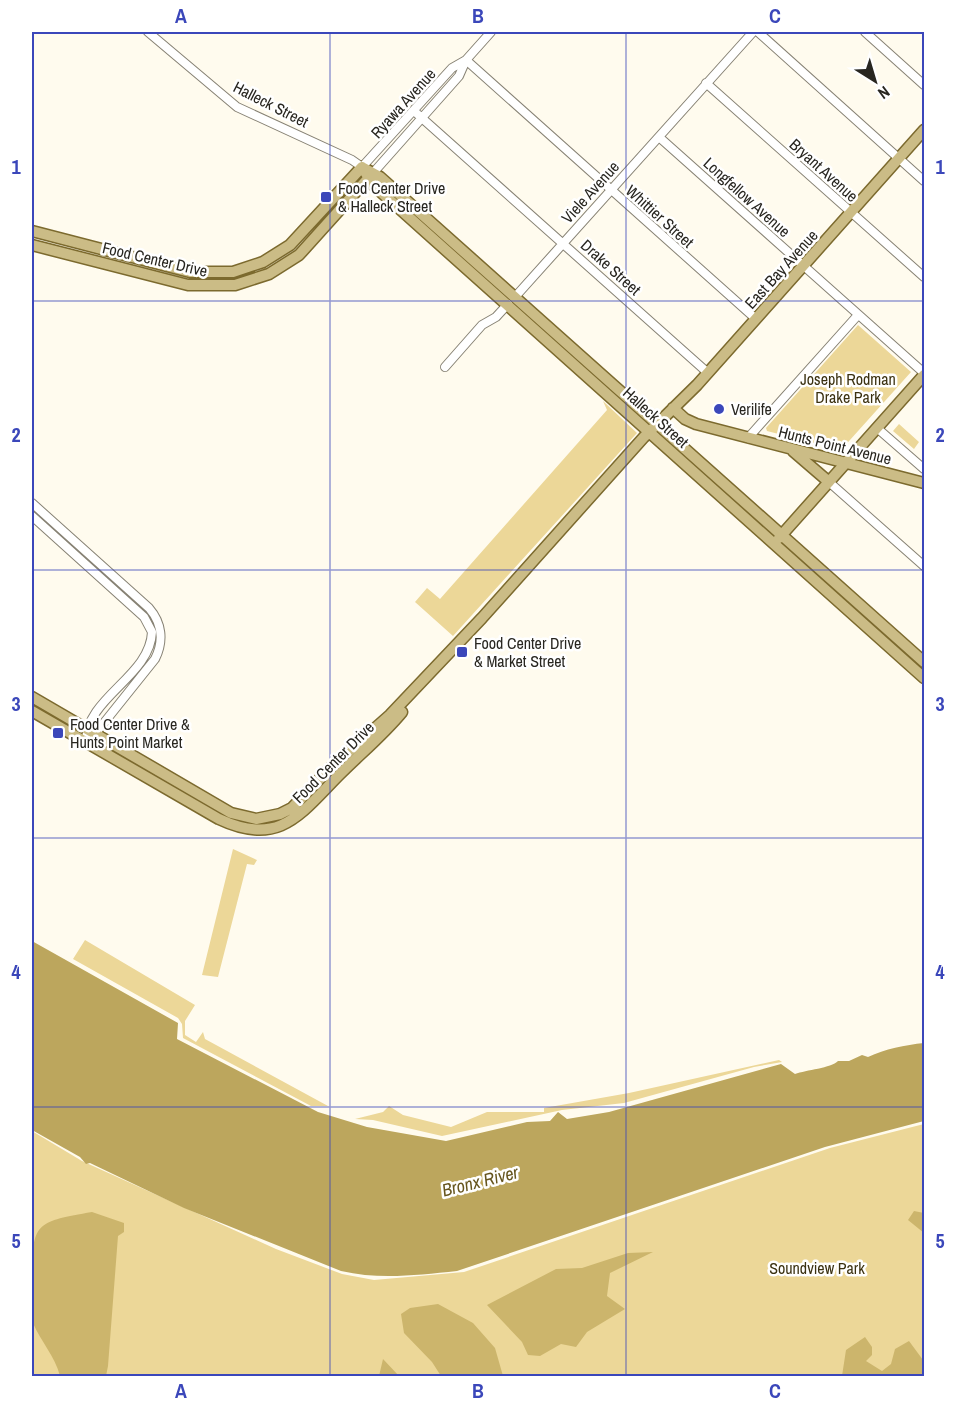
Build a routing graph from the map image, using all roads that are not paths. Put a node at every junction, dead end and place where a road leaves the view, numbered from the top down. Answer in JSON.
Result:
{"nodes":[{"id":1,"x":148,"y":32,"type":"edge"},
{"id":2,"x":492,"y":32,"type":"edge"},
{"id":3,"x":753,"y":32,"type":"edge"},
{"id":4,"x":758,"y":32,"type":"edge"},
{"id":5,"x":865,"y":32,"type":"edge"},
{"id":6,"x":466,"y":60,"type":"junction"},
{"id":7,"x":706,"y":83,"type":"junction"},
{"id":8,"x":924,"y":85,"type":"edge"},
{"id":9,"x":414,"y":111,"type":"junction"},
{"id":10,"x":422,"y":117,"type":"junction"},
{"id":11,"x":924,"y":130,"type":"edge"},
{"id":12,"x":658,"y":137,"type":"junction"},
{"id":13,"x":900,"y":159,"type":"junction"},
{"id":14,"x":362,"y":167,"type":"junction"},
{"id":15,"x":371,"y":176,"type":"junction"},
{"id":16,"x":924,"y":181,"type":"edge"},
{"id":17,"x":611,"y":190,"type":"junction"},
{"id":18,"x":851,"y":212,"type":"junction"},
{"id":19,"x":37,"y":232,"type":"edge"},
{"id":20,"x":564,"y":243,"type":"junction"},
{"id":21,"x":32,"y":245,"type":"edge"},
{"id":22,"x":804,"y":266,"type":"junction"},
{"id":23,"x":123,"y":269,"type":"junction"},
{"id":24,"x":924,"y":277,"type":"edge"},
{"id":25,"x":512,"y":301,"type":"junction"},
{"id":26,"x":858,"y":315,"type":"junction"},
{"id":27,"x":756,"y":319,"type":"junction"},
{"id":28,"x":445,"y":367,"type":"dead end"},
{"id":29,"x":708,"y":373,"type":"junction"},
{"id":30,"x":924,"y":374,"type":"edge"},
{"id":31,"x":673,"y":408,"type":"junction"},
{"id":32,"x":653,"y":427,"type":"junction"},
{"id":33,"x":877,"y":428,"type":"junction"},
{"id":34,"x":748,"y":438,"type":"junction"},
{"id":35,"x":794,"y":451,"type":"junction"},
{"id":36,"x":847,"y":462,"type":"junction"},
{"id":37,"x":923,"y":467,"type":"edge"},
{"id":38,"x":829,"y":482,"type":"junction"},
{"id":39,"x":921,"y":482,"type":"edge"},
{"id":40,"x":32,"y":503,"type":"edge"},
{"id":41,"x":32,"y":516,"type":"edge"},
{"id":42,"x":779,"y":538,"type":"junction"},
{"id":43,"x":924,"y":566,"type":"edge"},
{"id":44,"x":441,"y":662,"type":"junction"},
{"id":45,"x":923,"y":669,"type":"edge"},
{"id":46,"x":32,"y":697,"type":"edge"},
{"id":47,"x":32,"y":711,"type":"edge"},
{"id":48,"x":90,"y":732,"type":"junction"},
{"id":49,"x":86,"y":742,"type":"junction"},
{"id":50,"x":132,"y":769,"type":"junction"},
{"id":51,"x":196,"y":794,"type":"junction"}],
"edges":[{"from":1,"to":14,"type":"street","name":"Halleck Street"},
{"from":2,"to":6,"type":"street","name":"Ryawa Avenue"},
{"from":3,"to":7,"type":"street","name":"Viele Avenue"},
{"from":4,"to":13,"type":"street"},
{"from":5,"to":8,"type":"street"},
{"from":6,"to":9,"type":"street","name":"Ryawa Avenue"},
{"from":6,"to":10,"type":"street","name":"Ryawa Avenue"},
{"from":6,"to":17,"type":"street","name":"Whittier Street"},
{"from":7,"to":12,"type":"street","name":"Viele Avenue"},
{"from":7,"to":18,"type":"street","name":"Bryant Avenue"},
{"from":9,"to":10,"type":"street","name":"Drake Street"},
{"from":9,"to":14,"type":"street","name":"Ryawa Avenue"},
{"from":10,"to":15,"type":"street","name":"Ryawa Avenue"},
{"from":10,"to":20,"type":"street","name":"Drake Street"},
{"from":11,"to":13,"type":"main road","name":"East Bay Avenue"},
{"from":12,"to":17,"type":"street","name":"Viele Avenue"},
{"from":12,"to":22,"type":"street","name":"Longfellow Avenue"},
{"from":13,"to":16,"type":"street"},
{"from":13,"to":18,"type":"main road","name":"East Bay Avenue"},
{"from":14,"to":15,"type":"main road","name":"Halleck Street"},
{"from":14,"to":19,"type":"main road","name":"Food Center Drive"},
{"from":15,"to":23,"type":"main road","name":"Food Center Drive"},
{"from":15,"to":25,"type":"main road","name":"Halleck Street"},
{"from":17,"to":20,"type":"street","name":"Viele Avenue"},
{"from":17,"to":27,"type":"street","name":"Whittier Street"},
{"from":18,"to":22,"type":"main road","name":"East Bay Avenue"},
{"from":18,"to":24,"type":"street","name":"Bryant Avenue"},
{"from":19,"to":23,"type":"main road"},
{"from":20,"to":25,"type":"street","name":"Viele Avenue"},
{"from":20,"to":29,"type":"street","name":"Drake Street"},
{"from":21,"to":23,"type":"main road","name":"Food Center Drive"},
{"from":22,"to":26,"type":"street","name":"Longfellow Avenue"},
{"from":22,"to":27,"type":"main road","name":"East Bay Avenue"},
{"from":25,"to":28,"type":"street","name":"Viele Avenue"},
{"from":25,"to":32,"type":"main road","name":"Halleck Street"},
{"from":26,"to":30,"type":"street","name":"Longfellow Avenue"},
{"from":26,"to":34,"type":"street"},
{"from":27,"to":29,"type":"main road","name":"East Bay Avenue"},
{"from":29,"to":31,"type":"main road","name":"East Bay Avenue"},
{"from":30,"to":33,"type":"main road"},
{"from":31,"to":32,"type":"main road","name":"East Bay Avenue"},
{"from":31,"to":34,"type":"main road","name":"Hunts Point Avenue"},
{"from":32,"to":42,"type":"main road","name":"Halleck Street"},
{"from":32,"to":44,"type":"main road","name":"Food Center Drive"},
{"from":33,"to":36,"type":"main road"},
{"from":33,"to":37,"type":"street"},
{"from":34,"to":35,"type":"main road","name":"Hunts Point Avenue"},
{"from":35,"to":36,"type":"main road","name":"Hunts Point Avenue"},
{"from":35,"to":38,"type":"main road"},
{"from":36,"to":38,"type":"main road"},
{"from":36,"to":39,"type":"main road","name":"Hunts Point Avenue"},
{"from":37,"to":39,"type":"street"},
{"from":38,"to":42,"type":"main road"},
{"from":38,"to":43,"type":"street"},
{"from":40,"to":48,"type":"street"},
{"from":41,"to":48,"type":"street"},
{"from":42,"to":45,"type":"main road","name":"Halleck Street"},
{"from":44,"to":50,"type":"main road","name":"Food Center Drive"},
{"from":44,"to":51,"type":"main road","name":"Food Center Drive"},
{"from":46,"to":48,"type":"main road","name":"Food Center Drive"},
{"from":47,"to":49,"type":"main road","name":"Food Center Drive"},
{"from":48,"to":49,"type":"street"},
{"from":48,"to":51,"type":"main road","name":"Food Center Drive"},
{"from":49,"to":50,"type":"main road","name":"Food Center Drive"},
{"from":50,"to":51,"type":"main road"}]}
